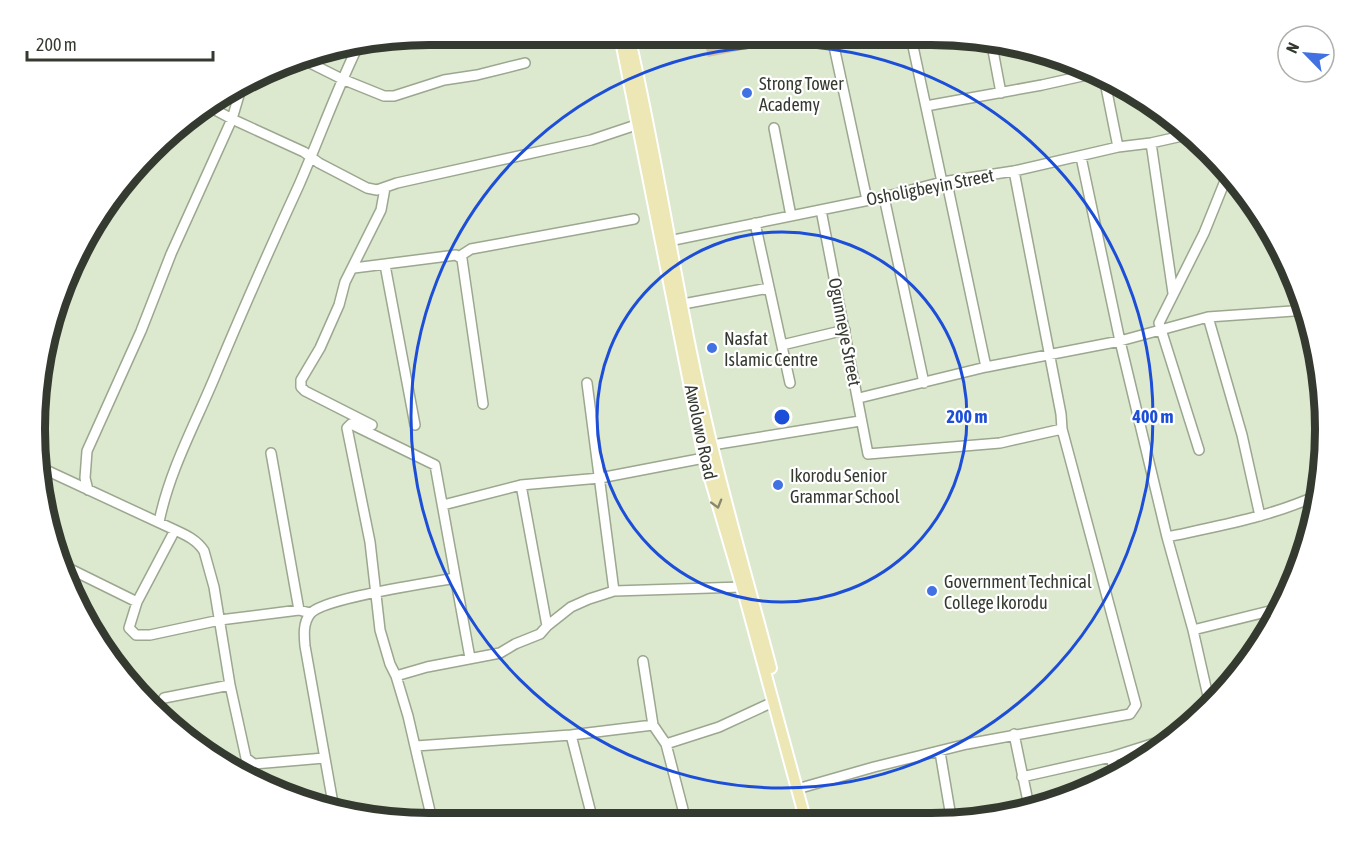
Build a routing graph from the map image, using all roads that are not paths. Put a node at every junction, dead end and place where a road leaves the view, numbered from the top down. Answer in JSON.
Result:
{"nodes":[{"id":1,"x":622,"y":45,"type":"edge"},
{"id":2,"x":630,"y":45,"type":"edge"},
{"id":3,"x":834,"y":45,"type":"edge"},
{"id":4,"x":913,"y":45,"type":"edge"},
{"id":5,"x":992,"y":50,"type":"edge"},
{"id":6,"x":354,"y":52,"type":"edge"},
{"id":7,"x":525,"y":63,"type":"dead end"},
{"id":8,"x":311,"y":64,"type":"edge"},
{"id":9,"x":1081,"y":75,"type":"edge"},
{"id":10,"x":1078,"y":76,"type":"joint"},
{"id":11,"x":342,"y":79,"type":"junction"},
{"id":12,"x":1106,"y":88,"type":"edge"},
{"id":13,"x":1001,"y":93,"type":"junction"},
{"id":14,"x":239,"y":95,"type":"edge"},
{"id":15,"x":926,"y":106,"type":"junction"},
{"id":16,"x":216,"y":110,"type":"edge"},
{"id":17,"x":232,"y":119,"type":"junction"},
{"id":18,"x":643,"y":123,"type":"junction"},
{"id":19,"x":774,"y":128,"type":"dead end"},
{"id":20,"x":1180,"y":137,"type":"edge"},
{"id":21,"x":1151,"y":143,"type":"junction"},
{"id":22,"x":1118,"y":147,"type":"junction"},
{"id":23,"x":310,"y":156,"type":"junction"},
{"id":24,"x":1081,"y":157,"type":"junction"},
{"id":25,"x":1014,"y":171,"type":"junction"},
{"id":26,"x":1225,"y":182,"type":"edge"},
{"id":27,"x":945,"y":183,"type":"junction"},
{"id":28,"x":385,"y":188,"type":"junction"},
{"id":29,"x":884,"y":197,"type":"junction"},
{"id":30,"x":867,"y":200,"type":"junction"},
{"id":31,"x":820,"y":210,"type":"junction"},
{"id":32,"x":791,"y":216,"type":"junction"},
{"id":33,"x":634,"y":219,"type":"dead end"},
{"id":34,"x":755,"y":223,"type":"junction"},
{"id":35,"x":666,"y":241,"type":"junction"},
{"id":36,"x":460,"y":256,"type":"junction"},
{"id":37,"x":385,"y":265,"type":"junction"},
{"id":38,"x":354,"y":268,"type":"junction"},
{"id":39,"x":769,"y":288,"type":"junction"},
{"id":40,"x":1173,"y":293,"type":"junction"},
{"id":41,"x":683,"y":304,"type":"junction"},
{"id":42,"x":1296,"y":310,"type":"edge"},
{"id":43,"x":1208,"y":317,"type":"junction"},
{"id":44,"x":845,"y":330,"type":"junction"},
{"id":45,"x":1161,"y":330,"type":"junction"},
{"id":46,"x":1120,"y":341,"type":"junction"},
{"id":47,"x":782,"y":345,"type":"junction"},
{"id":48,"x":1050,"y":355,"type":"junction"},
{"id":49,"x":987,"y":367,"type":"junction"},
{"id":50,"x":587,"y":383,"type":"dead end"},
{"id":51,"x":924,"y":383,"type":"junction"},
{"id":52,"x":790,"y":384,"type":"dead end"},
{"id":53,"x":859,"y":398,"type":"junction"},
{"id":54,"x":483,"y":404,"type":"dead end"},
{"id":55,"x":860,"y":421,"type":"junction"},
{"id":56,"x":415,"y":425,"type":"dead end"},
{"id":57,"x":372,"y":426,"type":"dead end"},
{"id":58,"x":1062,"y":429,"type":"junction"},
{"id":59,"x":712,"y":445,"type":"junction"},
{"id":60,"x":1199,"y":450,"type":"dead end"},
{"id":61,"x":271,"y":453,"type":"dead end"},
{"id":62,"x":704,"y":458,"type":"junction"},
{"id":63,"x":47,"y":469,"type":"edge"},
{"id":64,"x":600,"y":478,"type":"junction"},
{"id":65,"x":521,"y":485,"type":"junction"},
{"id":66,"x":88,"y":490,"type":"junction"},
{"id":67,"x":1309,"y":500,"type":"edge"},
{"id":68,"x":443,"y":506,"type":"junction"},
{"id":69,"x":1260,"y":516,"type":"junction"},
{"id":70,"x":159,"y":522,"type":"junction"},
{"id":71,"x":175,"y":530,"type":"junction"},
{"id":72,"x":1167,"y":537,"type":"junction"},
{"id":73,"x":72,"y":570,"type":"edge"},
{"id":74,"x":455,"y":578,"type":"junction"},
{"id":75,"x":742,"y":587,"type":"junction"},
{"id":76,"x":614,"y":591,"type":"junction"},
{"id":77,"x":376,"y":593,"type":"junction"},
{"id":78,"x":136,"y":602,"type":"junction"},
{"id":79,"x":299,"y":610,"type":"junction"},
{"id":80,"x":1269,"y":611,"type":"edge"},
{"id":81,"x":752,"y":612,"type":"junction"},
{"id":82,"x":310,"y":613,"type":"junction"},
{"id":83,"x":220,"y":620,"type":"junction"},
{"id":84,"x":547,"y":626,"type":"junction"},
{"id":85,"x":1193,"y":630,"type":"junction"},
{"id":86,"x":470,"y":658,"type":"junction"},
{"id":87,"x":643,"y":661,"type":"dead end"},
{"id":88,"x":396,"y":676,"type":"junction"},
{"id":89,"x":230,"y":685,"type":"junction"},
{"id":90,"x":1208,"y":696,"type":"edge"},
{"id":91,"x":164,"y":698,"type":"dead end"},
{"id":92,"x":773,"y":702,"type":"junction"},
{"id":93,"x":653,"y":725,"type":"junction"},
{"id":94,"x":1014,"y":734,"type":"junction"},
{"id":95,"x":571,"y":735,"type":"junction"},
{"id":96,"x":1151,"y":743,"type":"edge"},
{"id":97,"x":666,"y":744,"type":"junction"},
{"id":98,"x":416,"y":746,"type":"junction"},
{"id":99,"x":940,"y":752,"type":"junction"},
{"id":100,"x":1111,"y":756,"type":"junction"},
{"id":101,"x":324,"y":758,"type":"junction"},
{"id":102,"x":1114,"y":767,"type":"edge"},
{"id":103,"x":1022,"y":777,"type":"junction"},
{"id":104,"x":804,"y":787,"type":"junction"},
{"id":105,"x":333,"y":801,"type":"edge"},
{"id":106,"x":1028,"y":801,"type":"edge"},
{"id":107,"x":950,"y":812,"type":"edge"},
{"id":108,"x":430,"y":813,"type":"edge"},
{"id":109,"x":591,"y":813,"type":"edge"},
{"id":110,"x":684,"y":813,"type":"edge"},
{"id":111,"x":804,"y":813,"type":"edge"},
{"id":112,"x":811,"y":813,"type":"edge"}],
"edges":[{"from":1,"to":18,"type":"main road","name":"Awolowo Road"},
{"from":2,"to":18,"type":"main road","name":"Awolowo Road"},
{"from":3,"to":30,"type":"street"},
{"from":4,"to":15,"type":"street"},
{"from":5,"to":13,"type":"street"},
{"from":6,"to":11,"type":"street"},
{"from":7,"to":11,"type":"street"},
{"from":8,"to":11,"type":"street"},
{"from":9,"to":10,"type":"street"},
{"from":10,"to":13,"type":"street"},
{"from":11,"to":23,"type":"street"},
{"from":12,"to":22,"type":"street"},
{"from":13,"to":15,"type":"street"},
{"from":14,"to":17,"type":"street"},
{"from":15,"to":27,"type":"street"},
{"from":16,"to":17,"type":"street"},
{"from":17,"to":23,"type":"street"},
{"from":17,"to":66,"type":"street"},
{"from":18,"to":28,"type":"street"},
{"from":18,"to":35,"type":"main road","name":"Awolowo Road"},
{"from":19,"to":32,"type":"street"},
{"from":20,"to":21,"type":"street","name":"Osholigbeyin Street"},
{"from":21,"to":22,"type":"street","name":"Osholigbeyin Street"},
{"from":21,"to":40,"type":"street"},
{"from":22,"to":24,"type":"street","name":"Osholigbeyin Street"},
{"from":23,"to":28,"type":"street"},
{"from":23,"to":70,"type":"street"},
{"from":24,"to":25,"type":"street","name":"Osholigbeyin Street"},
{"from":24,"to":46,"type":"street"},
{"from":25,"to":27,"type":"street","name":"Osholigbeyin Street"},
{"from":25,"to":48,"type":"street"},
{"from":26,"to":40,"type":"street"},
{"from":27,"to":29,"type":"street","name":"Osholigbeyin Street"},
{"from":27,"to":49,"type":"street"},
{"from":28,"to":38,"type":"street"},
{"from":29,"to":30,"type":"street","name":"Osholigbeyin Street"},
{"from":29,"to":51,"type":"street"},
{"from":30,"to":31,"type":"street","name":"Osholigbeyin Street"},
{"from":31,"to":32,"type":"street","name":"Osholigbeyin Street"},
{"from":31,"to":44,"type":"street","name":"Ogunneye Street"},
{"from":32,"to":34,"type":"street","name":"Osholigbeyin Street"},
{"from":33,"to":36,"type":"street"},
{"from":34,"to":35,"type":"street","name":"Osholigbeyin Street"},
{"from":34,"to":39,"type":"street"},
{"from":35,"to":41,"type":"main road","name":"Awolowo Road"},
{"from":35,"to":62,"type":"main road","name":"Awolowo Road"},
{"from":36,"to":37,"type":"street"},
{"from":36,"to":54,"type":"street"},
{"from":37,"to":38,"type":"street"},
{"from":37,"to":56,"type":"street"},
{"from":38,"to":57,"type":"street"},
{"from":39,"to":41,"type":"street"},
{"from":39,"to":47,"type":"street"},
{"from":40,"to":45,"type":"street"},
{"from":41,"to":59,"type":"main road","name":"Awolowo Road"},
{"from":42,"to":43,"type":"street"},
{"from":43,"to":45,"type":"street"},
{"from":43,"to":69,"type":"street"},
{"from":44,"to":47,"type":"street"},
{"from":44,"to":53,"type":"street","name":"Ogunneye Street"},
{"from":45,"to":46,"type":"street"},
{"from":45,"to":60,"type":"street"},
{"from":46,"to":48,"type":"street"},
{"from":46,"to":72,"type":"street"},
{"from":47,"to":52,"type":"street"},
{"from":48,"to":49,"type":"street"},
{"from":48,"to":58,"type":"street"},
{"from":49,"to":51,"type":"street"},
{"from":50,"to":64,"type":"street"},
{"from":51,"to":53,"type":"street"},
{"from":53,"to":55,"type":"street","name":"Ogunneye Street"},
{"from":55,"to":58,"type":"street","name":"Ogunneye Street"},
{"from":55,"to":59,"type":"street"},
{"from":58,"to":94,"type":"street"},
{"from":59,"to":81,"type":"main road","name":"Awolowo Road"},
{"from":61,"to":79,"type":"street"},
{"from":62,"to":64,"type":"street"},
{"from":62,"to":75,"type":"main road","name":"Awolowo Road","one_way":true},
{"from":63,"to":66,"type":"street"},
{"from":64,"to":65,"type":"street"},
{"from":64,"to":76,"type":"street"},
{"from":65,"to":68,"type":"street"},
{"from":65,"to":84,"type":"street"},
{"from":66,"to":70,"type":"street"},
{"from":67,"to":69,"type":"street"},
{"from":68,"to":74,"type":"street"},
{"from":68,"to":77,"type":"street"},
{"from":69,"to":72,"type":"street"},
{"from":70,"to":71,"type":"street"},
{"from":71,"to":78,"type":"street"},
{"from":71,"to":83,"type":"street"},
{"from":72,"to":85,"type":"street"},
{"from":73,"to":78,"type":"street"},
{"from":74,"to":77,"type":"street"},
{"from":74,"to":86,"type":"street"},
{"from":75,"to":76,"type":"street"},
{"from":75,"to":81,"type":"main road","name":"Awolowo Road"},
{"from":76,"to":84,"type":"street"},
{"from":77,"to":82,"type":"street"},
{"from":77,"to":88,"type":"street"},
{"from":78,"to":83,"type":"street"},
{"from":79,"to":82,"type":"street"},
{"from":79,"to":83,"type":"street"},
{"from":80,"to":85,"type":"street"},
{"from":81,"to":92,"type":"main road","name":"Awolowo Road"},
{"from":81,"to":104,"type":"main road","name":"Awolowo Road"},
{"from":82,"to":101,"type":"street"},
{"from":83,"to":89,"type":"street"},
{"from":84,"to":86,"type":"street"},
{"from":85,"to":90,"type":"street"},
{"from":86,"to":88,"type":"street"},
{"from":87,"to":93,"type":"street"},
{"from":88,"to":98,"type":"street"},
{"from":89,"to":91,"type":"street"},
{"from":89,"to":101,"type":"street"},
{"from":92,"to":97,"type":"street"},
{"from":92,"to":111,"type":"main road","name":"Awolowo Road"},
{"from":93,"to":95,"type":"street"},
{"from":93,"to":97,"type":"street"},
{"from":94,"to":99,"type":"street"},
{"from":94,"to":103,"type":"street"},
{"from":95,"to":98,"type":"street"},
{"from":95,"to":109,"type":"street"},
{"from":96,"to":100,"type":"street"},
{"from":97,"to":110,"type":"street"},
{"from":98,"to":108,"type":"street"},
{"from":99,"to":104,"type":"street"},
{"from":99,"to":107,"type":"street"},
{"from":100,"to":102,"type":"street"},
{"from":100,"to":103,"type":"street"},
{"from":101,"to":105,"type":"street"},
{"from":103,"to":106,"type":"street"},
{"from":104,"to":112,"type":"main road","name":"Awolowo Road"}]}
